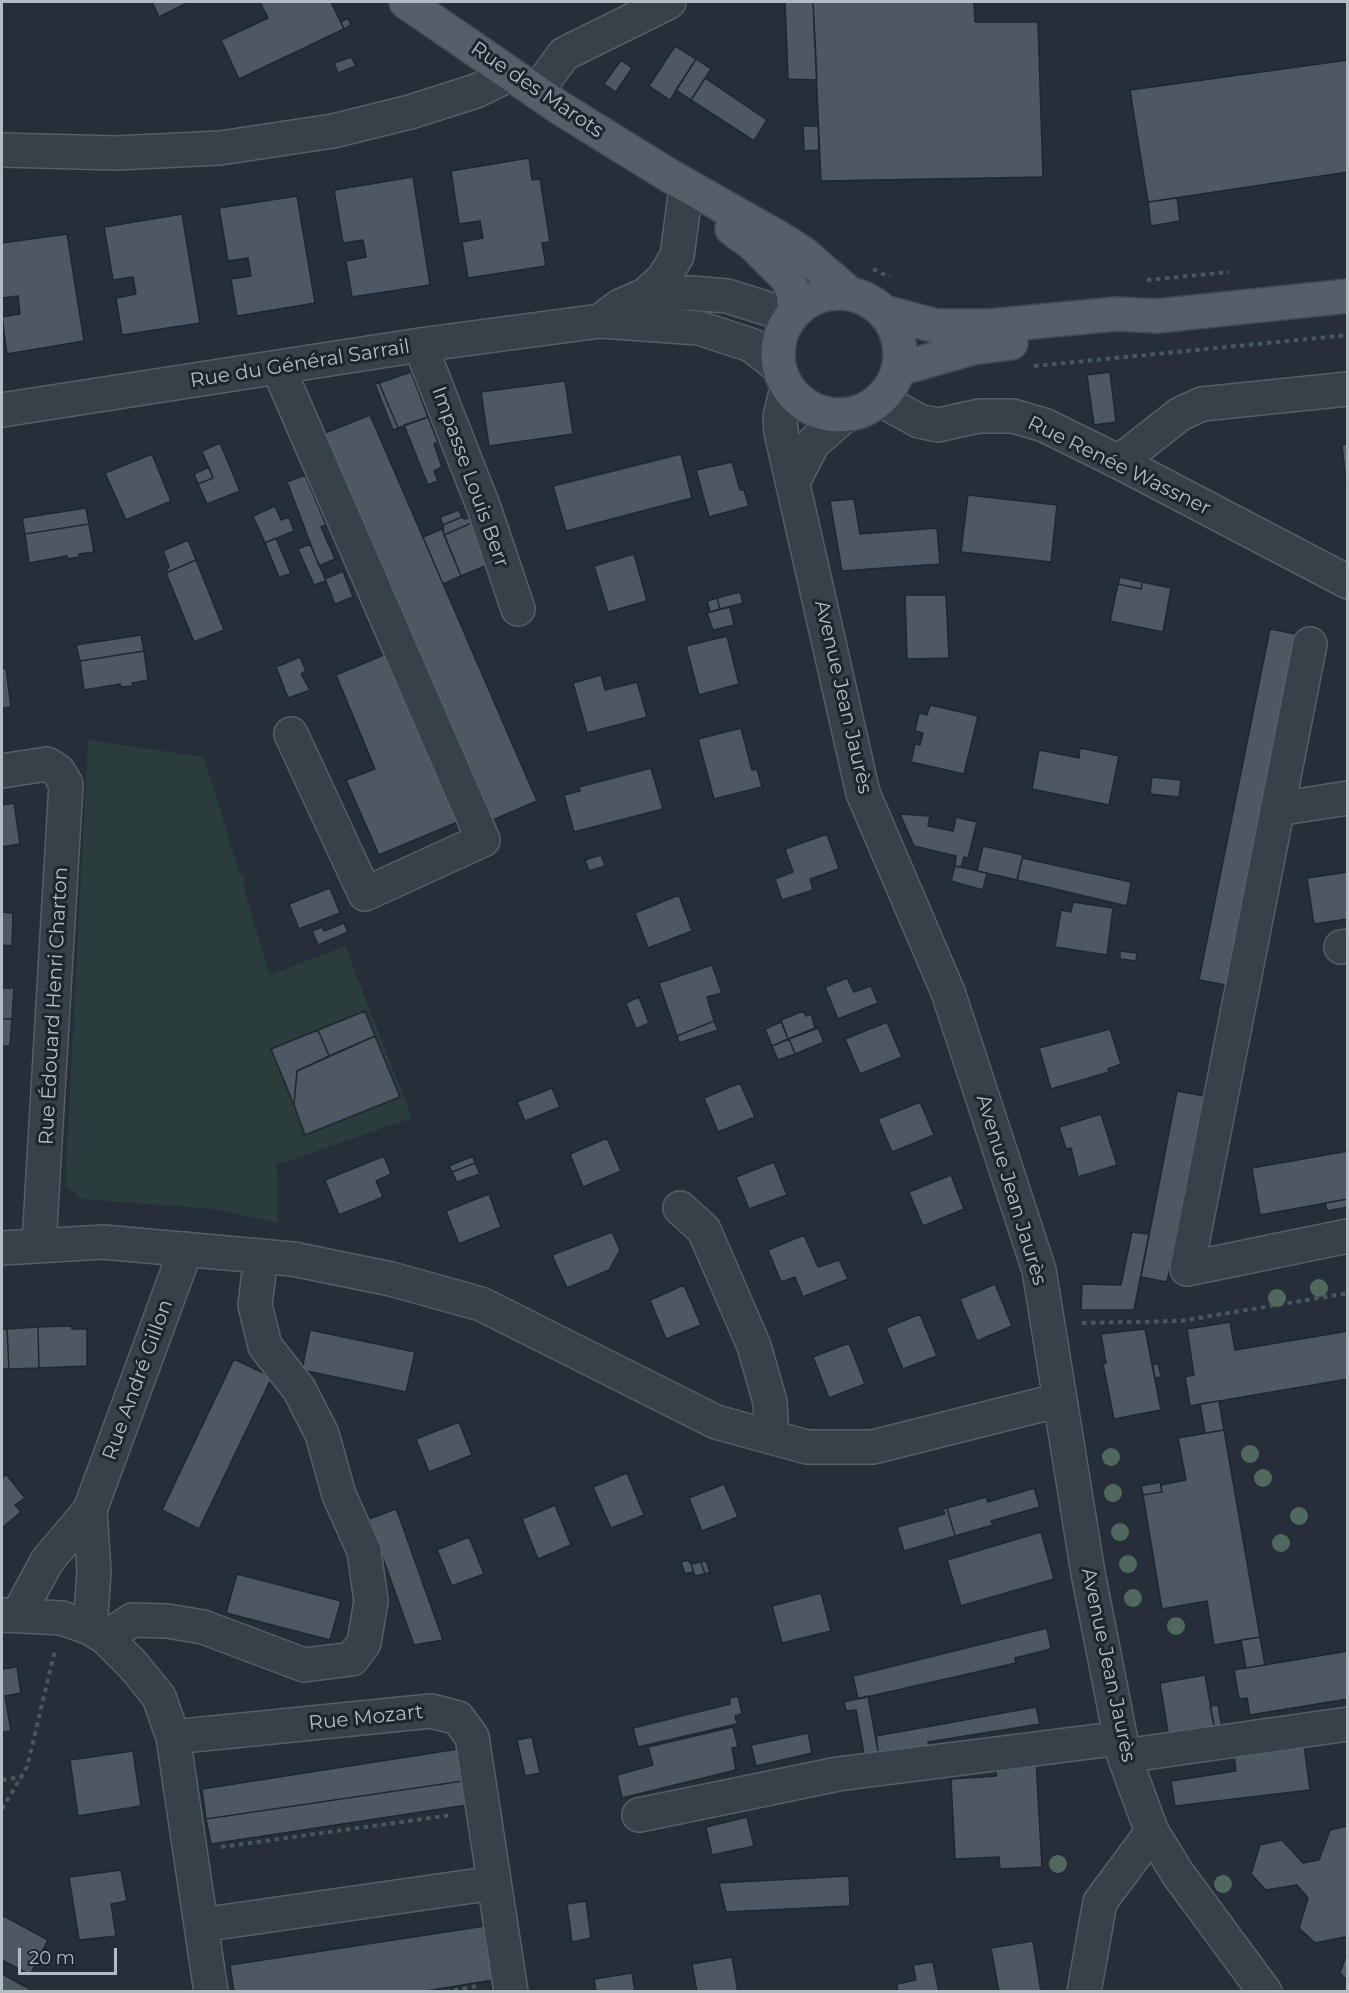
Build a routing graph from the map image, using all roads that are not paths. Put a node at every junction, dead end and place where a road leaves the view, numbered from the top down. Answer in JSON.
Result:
{"nodes":[{"id":1,"x":406,"y":2,"type":"edge"},
{"id":2,"x":669,"y":2,"type":"edge"},
{"id":3,"x":524,"y":82,"type":"junction"},
{"id":4,"x":2,"y":150,"type":"edge"},
{"id":5,"x":677,"y":186,"type":"junction"},
{"id":6,"x":849,"y":293,"type":"junction"},
{"id":7,"x":645,"y":295,"type":"junction"},
{"id":8,"x":1347,"y":297,"type":"edge"},
{"id":9,"x":884,"y":312,"type":"junction"},
{"id":10,"x":793,"y":313,"type":"junction"},
{"id":11,"x":1157,"y":316,"type":"junction"},
{"id":12,"x":600,"y":321,"type":"junction"},
{"id":13,"x":420,"y":345,"type":"junction"},
{"id":14,"x":280,"y":368,"type":"junction"},
{"id":15,"x":899,"y":369,"type":"junction"},
{"id":16,"x":783,"y":377,"type":"junction"},
{"id":17,"x":1347,"y":390,"type":"edge"},
{"id":18,"x":881,"y":400,"type":"junction"},
{"id":19,"x":2,"y":410,"type":"edge"},
{"id":20,"x":844,"y":416,"type":"junction"},
{"id":21,"x":1119,"y":462,"type":"junction"},
{"id":22,"x":794,"y":480,"type":"junction"},
{"id":23,"x":1347,"y":582,"type":"edge"},
{"id":24,"x":518,"y":609,"type":"dead end"},
{"id":25,"x":1310,"y":644,"type":"dead end"},
{"id":26,"x":291,"y":734,"type":"dead end"},
{"id":27,"x":2,"y":771,"type":"edge"},
{"id":28,"x":1347,"y":798,"type":"edge"},
{"id":29,"x":1277,"y":809,"type":"junction"},
{"id":30,"x":680,"y":1208,"type":"dead end"},
{"id":31,"x":1347,"y":1236,"type":"edge"},
{"id":32,"x":39,"y":1244,"type":"junction"},
{"id":33,"x":2,"y":1248,"type":"edge"},
{"id":34,"x":186,"y":1250,"type":"junction"},
{"id":35,"x":261,"y":1256,"type":"junction"},
{"id":36,"x":1060,"y":1400,"type":"junction"},
{"id":37,"x":772,"y":1437,"type":"junction"},
{"id":38,"x":90,"y":1509,"type":"junction"},
{"id":39,"x":10,"y":1615,"type":"edge"},
{"id":40,"x":78,"y":1632,"type":"junction"},
{"id":41,"x":1347,"y":1724,"type":"edge"},
{"id":42,"x":173,"y":1737,"type":"junction"},
{"id":43,"x":1122,"y":1745,"type":"junction"},
{"id":44,"x":639,"y":1815,"type":"dead end"},
{"id":45,"x":1152,"y":1832,"type":"junction"},
{"id":46,"x":494,"y":1883,"type":"junction"},
{"id":47,"x":201,"y":1925,"type":"junction"},
{"id":48,"x":1244,"y":1961,"type":"junction"},
{"id":49,"x":499,"y":1988,"type":"edge"},
{"id":50,"x":211,"y":1992,"type":"edge"},
{"id":51,"x":1084,"y":1992,"type":"edge"},
{"id":52,"x":1265,"y":1992,"type":"edge"},
{"id":53,"x":1279,"y":1992,"type":"edge"}],
"edges":[{"from":1,"to":3,"type":"main road","name":"Rue des Marots"},
{"from":2,"to":3,"type":"street"},
{"from":3,"to":4,"type":"street"},
{"from":3,"to":5,"type":"main road","name":"Rue des Marots"},
{"from":5,"to":6,"type":"main road","name":"Rue des Marots"},
{"from":5,"to":7,"type":"street","name":"Rue du Général Sarrail"},
{"from":5,"to":10,"type":"main road","name":"Rue des Marots"},
{"from":6,"to":9,"type":"main road"},
{"from":6,"to":10,"type":"main road"},
{"from":7,"to":10,"type":"street","name":"Rue du Général Sarrail"},
{"from":7,"to":12,"type":"street","name":"Rue du Général Sarrail"},
{"from":8,"to":11,"type":"main road"},
{"from":9,"to":11,"type":"main road"},
{"from":9,"to":15,"type":"main road"},
{"from":10,"to":16,"type":"main road"},
{"from":11,"to":15,"type":"main road"},
{"from":12,"to":13,"type":"street","name":"Rue du Général Sarrail"},
{"from":12,"to":16,"type":"street","name":"Rue du Général Sarrail"},
{"from":13,"to":14,"type":"street","name":"Rue du Général Sarrail"},
{"from":13,"to":24,"type":"street","name":"Impasse Louis Berr"},
{"from":14,"to":19,"type":"street","name":"Rue du Général Sarrail"},
{"from":14,"to":26,"type":"street"},
{"from":15,"to":18,"type":"main road"},
{"from":16,"to":20,"type":"main road"},
{"from":16,"to":22,"type":"street","name":"Avenue Jean Jaurès"},
{"from":17,"to":21,"type":"street"},
{"from":18,"to":20,"type":"main road"},
{"from":18,"to":21,"type":"street","name":"Rue Renée Wassner"},
{"from":20,"to":22,"type":"street"},
{"from":21,"to":23,"type":"street","name":"Rue Renée Wassner"},
{"from":22,"to":36,"type":"street","name":"Avenue Jean Jaurès"},
{"from":25,"to":29,"type":"street"},
{"from":27,"to":32,"type":"street","name":"Rue Édouard Henri Charton"},
{"from":28,"to":29,"type":"street"},
{"from":29,"to":31,"type":"street"},
{"from":30,"to":37,"type":"street"},
{"from":32,"to":33,"type":"street"},
{"from":32,"to":34,"type":"street"},
{"from":34,"to":35,"type":"street"},
{"from":34,"to":38,"type":"street","name":"Rue André Gillon"},
{"from":35,"to":37,"type":"street"},
{"from":35,"to":40,"type":"street"},
{"from":36,"to":37,"type":"street"},
{"from":36,"to":43,"type":"street","name":"Avenue Jean Jaurès"},
{"from":38,"to":39,"type":"street","name":"Rue André Gillon"},
{"from":38,"to":40,"type":"street","name":"Rue André Gillon"},
{"from":39,"to":40,"type":"street"},
{"from":40,"to":42,"type":"street"},
{"from":41,"to":43,"type":"street"},
{"from":42,"to":46,"type":"street","name":"Rue Mozart"},
{"from":42,"to":47,"type":"street"},
{"from":43,"to":44,"type":"street"},
{"from":43,"to":45,"type":"street","name":"Avenue Jean Jaurès"},
{"from":45,"to":48,"type":"street","name":"Avenue Jean Jaurès"},
{"from":45,"to":51,"type":"street"},
{"from":46,"to":47,"type":"street"},
{"from":46,"to":49,"type":"street","name":"Rue Mozart"},
{"from":47,"to":50,"type":"street"},
{"from":48,"to":52,"type":"street","name":"Avenue Jean Jaurès"},
{"from":48,"to":53,"type":"street","name":"Avenue Jean Jaurès"}]}
